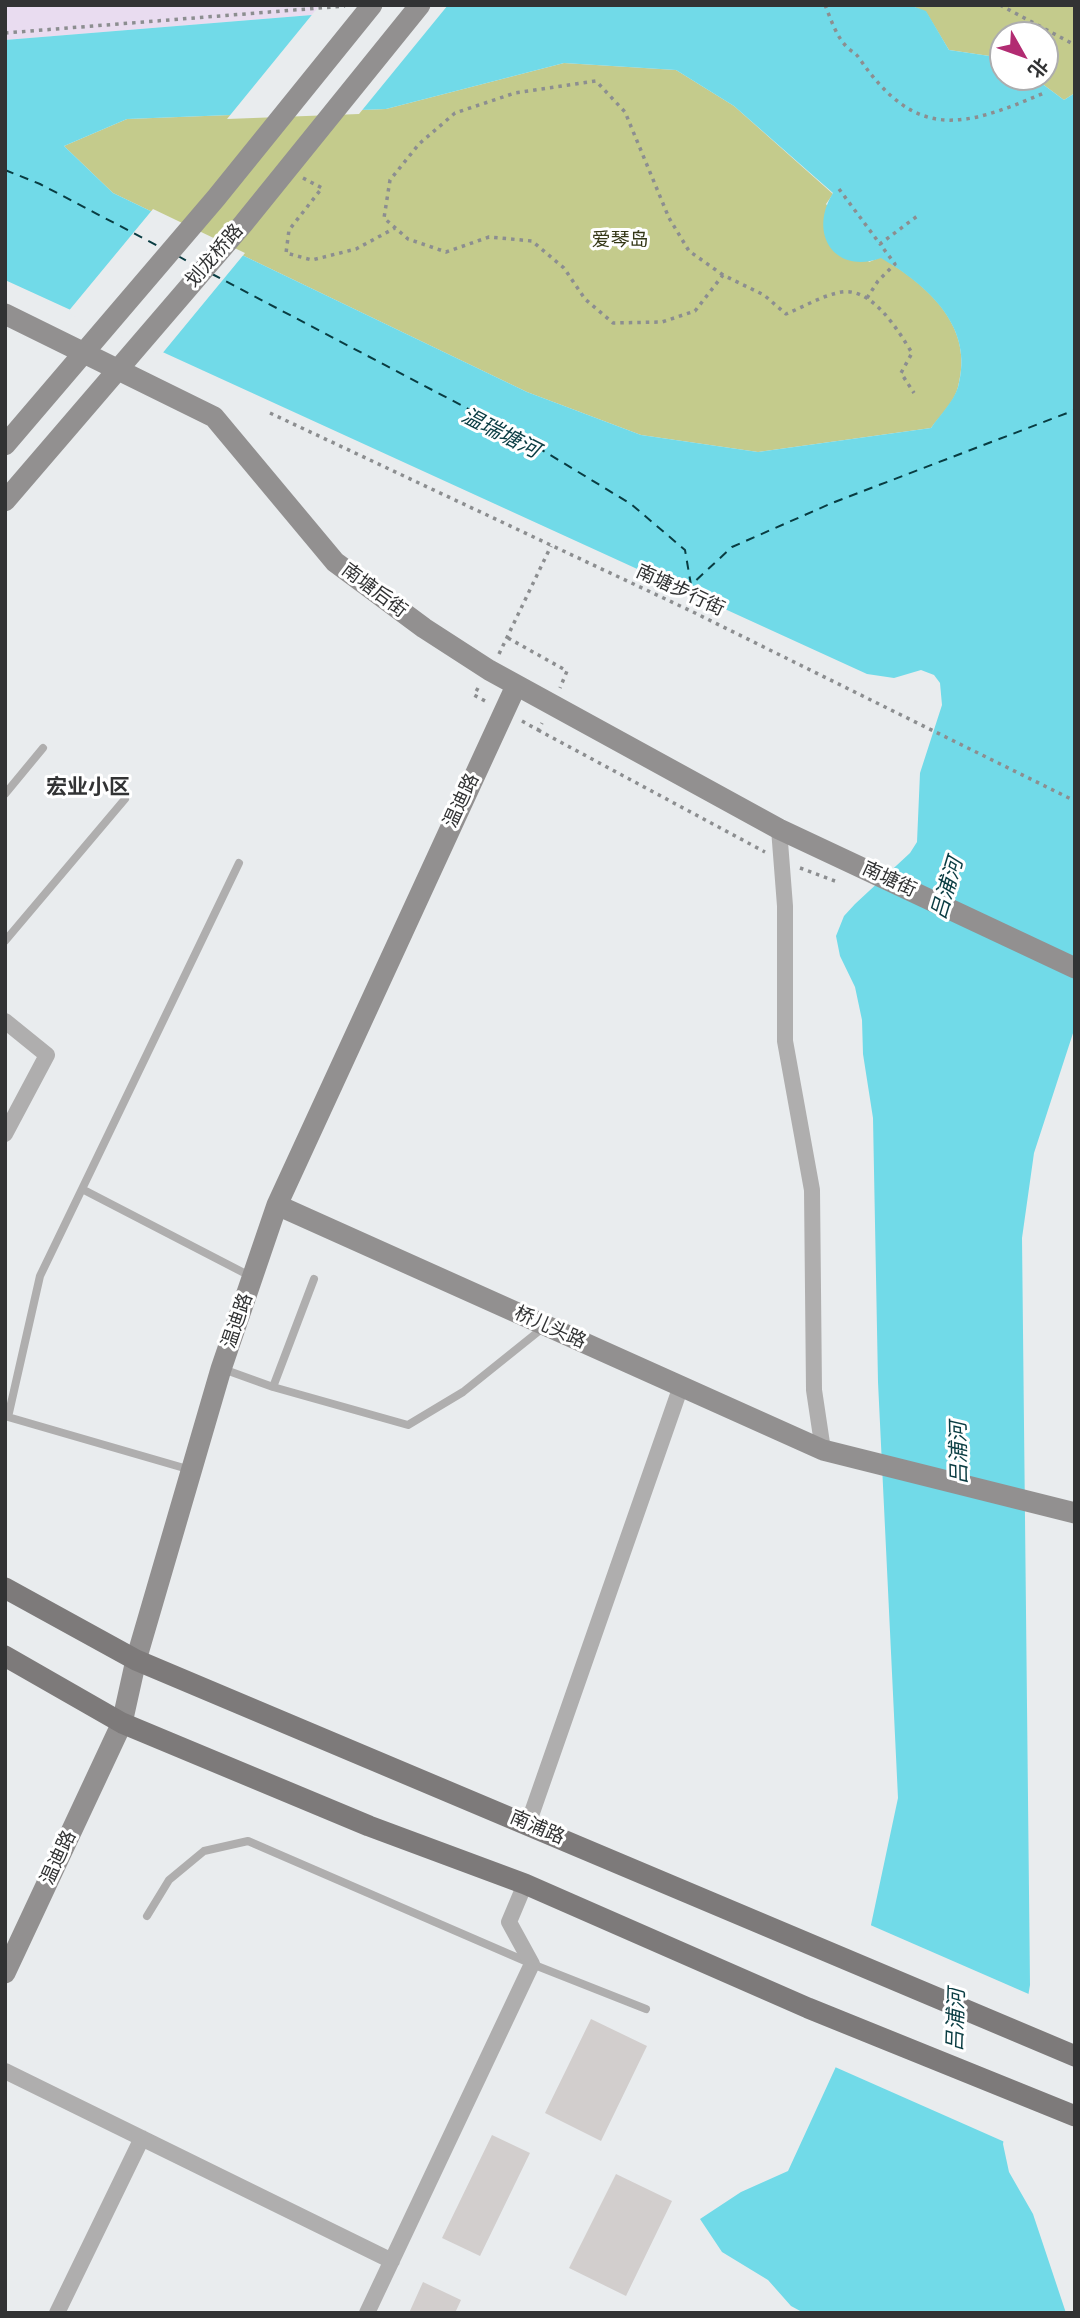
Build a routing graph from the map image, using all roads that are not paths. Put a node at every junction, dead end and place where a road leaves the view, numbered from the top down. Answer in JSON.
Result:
{"nodes":[{"id":1,"x":372,"y":5,"type":"edge"},
{"id":2,"x":420,"y":5,"type":"edge"},
{"id":3,"x":5,"y":314,"type":"edge"},
{"id":4,"x":5,"y":445,"type":"edge"},
{"id":5,"x":5,"y":501,"type":"edge"},
{"id":6,"x":516,"y":687,"type":"junction"},
{"id":7,"x":43,"y":748,"type":"dead end"},
{"id":8,"x":5,"y":794,"type":"edge"},
{"id":9,"x":125,"y":799,"type":"dead end"},
{"id":10,"x":779,"y":828,"type":"junction"},
{"id":11,"x":239,"y":863,"type":"dead end"},
{"id":12,"x":5,"y":941,"type":"edge"},
{"id":13,"x":1075,"y":968,"type":"edge"},
{"id":14,"x":5,"y":1021,"type":"edge"},
{"id":15,"x":5,"y":1134,"type":"edge"},
{"id":16,"x":82,"y":1189,"type":"junction"},
{"id":17,"x":277,"y":1205,"type":"junction"},
{"id":18,"x":252,"y":1278,"type":"junction"},
{"id":19,"x":314,"y":1279,"type":"dead end"},
{"id":20,"x":546,"y":1326,"type":"junction"},
{"id":21,"x":222,"y":1369,"type":"junction"},
{"id":22,"x":681,"y":1386,"type":"junction"},
{"id":23,"x":273,"y":1387,"type":"junction"},
{"id":24,"x":823,"y":1450,"type":"junction"},
{"id":25,"x":192,"y":1470,"type":"junction"},
{"id":26,"x":1075,"y":1513,"type":"edge"},
{"id":27,"x":5,"y":1588,"type":"edge"},
{"id":28,"x":5,"y":1656,"type":"edge"},
{"id":29,"x":136,"y":1660,"type":"junction"},
{"id":30,"x":122,"y":1723,"type":"junction"},
{"id":31,"x":528,"y":1824,"type":"junction"},
{"id":32,"x":524,"y":1884,"type":"junction"},
{"id":33,"x":147,"y":1916,"type":"dead end"},
{"id":34,"x":532,"y":1964,"type":"junction"},
{"id":35,"x":6,"y":1971,"type":"edge"},
{"id":36,"x":646,"y":2009,"type":"dead end"},
{"id":37,"x":1075,"y":2056,"type":"edge"},
{"id":38,"x":5,"y":2071,"type":"edge"},
{"id":39,"x":1075,"y":2116,"type":"edge"},
{"id":40,"x":142,"y":2138,"type":"junction"},
{"id":41,"x":392,"y":2261,"type":"junction"},
{"id":42,"x":57,"y":2313,"type":"edge"},
{"id":43,"x":367,"y":2313,"type":"edge"}],
"edges":[{"from":1,"to":4,"type":"street","name":"划龙桥路"},
{"from":2,"to":5,"type":"street","name":"划龙桥路"},
{"from":3,"to":6,"type":"street","name":"南塘后街"},
{"from":6,"to":10,"type":"street","name":"南塘后街"},
{"from":6,"to":17,"type":"street","name":"温迪路"},
{"from":7,"to":8,"type":"lane"},
{"from":9,"to":12,"type":"lane"},
{"from":10,"to":13,"type":"street","name":"南塘街"},
{"from":10,"to":24,"type":"street"},
{"from":11,"to":16,"type":"lane"},
{"from":14,"to":15,"type":"street"},
{"from":16,"to":18,"type":"lane"},
{"from":16,"to":25,"type":"lane"},
{"from":17,"to":18,"type":"street","name":"温迪路"},
{"from":17,"to":20,"type":"street","name":"桥儿头路"},
{"from":18,"to":21,"type":"street","name":"温迪路"},
{"from":19,"to":23,"type":"lane"},
{"from":20,"to":22,"type":"street","name":"桥儿头路"},
{"from":20,"to":23,"type":"lane"},
{"from":21,"to":23,"type":"lane"},
{"from":21,"to":25,"type":"street","name":"温迪路"},
{"from":22,"to":24,"type":"street","name":"桥儿头路"},
{"from":22,"to":31,"type":"street"},
{"from":24,"to":26,"type":"street","name":"桥儿头路"},
{"from":25,"to":29,"type":"street","name":"温迪路"},
{"from":27,"to":29,"type":"main road","name":"南浦路"},
{"from":28,"to":30,"type":"main road"},
{"from":29,"to":30,"type":"street","name":"温迪路"},
{"from":29,"to":31,"type":"main road","name":"南浦路"},
{"from":30,"to":32,"type":"main road"},
{"from":30,"to":35,"type":"street","name":"温迪路"},
{"from":31,"to":37,"type":"main road","name":"南浦路"},
{"from":32,"to":34,"type":"street"},
{"from":32,"to":39,"type":"main road"},
{"from":33,"to":34,"type":"lane"},
{"from":34,"to":36,"type":"lane"},
{"from":34,"to":41,"type":"street"},
{"from":38,"to":40,"type":"street"},
{"from":40,"to":41,"type":"street"},
{"from":40,"to":42,"type":"street"},
{"from":41,"to":43,"type":"street"}]}
